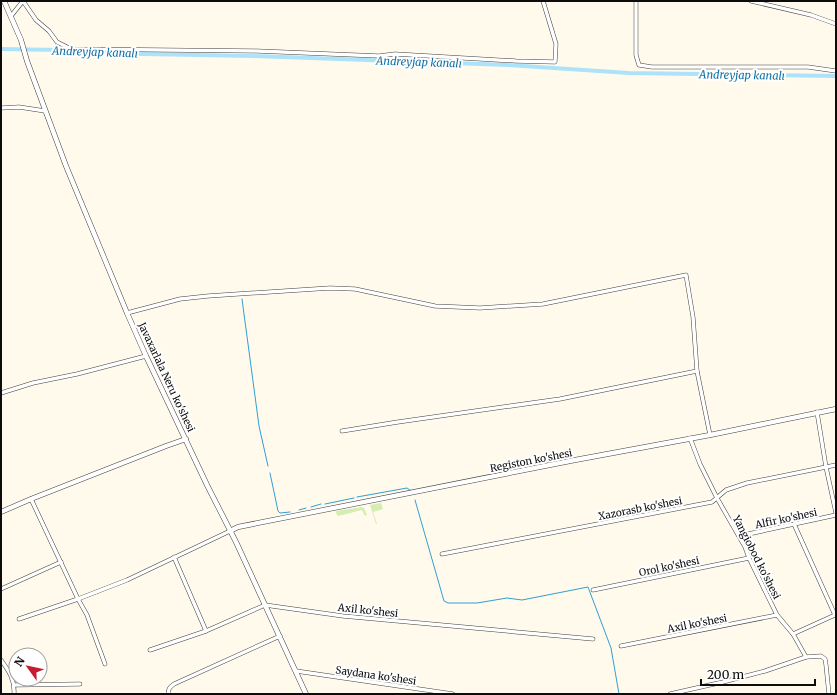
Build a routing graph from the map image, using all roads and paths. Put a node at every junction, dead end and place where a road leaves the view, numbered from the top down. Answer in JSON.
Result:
{"nodes":[{"id":1,"x":4,"y":1,"type":"edge"},
{"id":2,"x":22,"y":1,"type":"edge"},
{"id":3,"x":543,"y":1,"type":"edge"},
{"id":4,"x":636,"y":1,"type":"edge"},
{"id":5,"x":751,"y":1,"type":"edge"},
{"id":6,"x":11,"y":16,"type":"junction"},
{"id":7,"x":836,"y":24,"type":"edge"},
{"id":8,"x":836,"y":71,"type":"edge"},
{"id":9,"x":1,"y":108,"type":"edge"},
{"id":10,"x":45,"y":111,"type":"junction"},
{"id":11,"x":127,"y":313,"type":"junction"},
{"id":12,"x":146,"y":356,"type":"junction"},
{"id":13,"x":697,"y":371,"type":"junction"},
{"id":14,"x":1,"y":393,"type":"edge"},
{"id":15,"x":836,"y":409,"type":"edge"},
{"id":16,"x":817,"y":412,"type":"junction"},
{"id":17,"x":342,"y":431,"type":"dead end"},
{"id":18,"x":710,"y":435,"type":"junction"},
{"id":19,"x":690,"y":438,"type":"junction"},
{"id":20,"x":186,"y":439,"type":"junction"},
{"id":21,"x":836,"y":464,"type":"edge"},
{"id":22,"x":826,"y":467,"type":"junction"},
{"id":23,"x":717,"y":498,"type":"junction"},
{"id":24,"x":31,"y":499,"type":"junction"},
{"id":25,"x":1,"y":512,"type":"edge"},
{"id":26,"x":836,"y":514,"type":"edge"},
{"id":27,"x":794,"y":524,"type":"junction"},
{"id":28,"x":230,"y":531,"type":"junction"},
{"id":29,"x":739,"y":536,"type":"junction"},
{"id":30,"x":442,"y":554,"type":"dead end"},
{"id":31,"x":174,"y":557,"type":"junction"},
{"id":32,"x":749,"y":558,"type":"junction"},
{"id":33,"x":61,"y":562,"type":"junction"},
{"id":34,"x":1,"y":589,"type":"edge"},
{"id":35,"x":593,"y":590,"type":"dead end"},
{"id":36,"x":78,"y":599,"type":"junction"},
{"id":37,"x":265,"y":605,"type":"junction"},
{"id":38,"x":777,"y":615,"type":"junction"},
{"id":39,"x":835,"y":615,"type":"edge"},
{"id":40,"x":19,"y":619,"type":"dead end"},
{"id":41,"x":206,"y":631,"type":"junction"},
{"id":42,"x":793,"y":634,"type":"junction"},
{"id":43,"x":280,"y":636,"type":"junction"},
{"id":44,"x":593,"y":639,"type":"dead end"},
{"id":45,"x":621,"y":646,"type":"dead end"},
{"id":46,"x":150,"y":650,"type":"dead end"},
{"id":47,"x":806,"y":657,"type":"junction"},
{"id":48,"x":1,"y":660,"type":"edge"},
{"id":49,"x":105,"y":664,"type":"dead end"},
{"id":50,"x":8,"y":670,"type":"edge"},
{"id":51,"x":296,"y":671,"type":"junction"},
{"id":52,"x":48,"y":684,"type":"edge"},
{"id":53,"x":80,"y":684,"type":"dead end"},
{"id":54,"x":168,"y":694,"type":"edge"},
{"id":55,"x":306,"y":694,"type":"edge"},
{"id":56,"x":453,"y":694,"type":"edge"},
{"id":57,"x":670,"y":694,"type":"edge"},
{"id":58,"x":829,"y":694,"type":"edge"}],
"edges":[{"from":1,"to":6,"type":"street","name":"Javaxarlala Neru ko'shesi"},
{"from":2,"to":3,"type":"street"},
{"from":2,"to":6,"type":"street"},
{"from":4,"to":8,"type":"street"},
{"from":5,"to":7,"type":"street"},
{"from":6,"to":10,"type":"street","name":"Javaxarlala Neru ko'shesi"},
{"from":9,"to":10,"type":"street"},
{"from":10,"to":11,"type":"street","name":"Javaxarlala Neru ko'shesi"},
{"from":11,"to":12,"type":"street","name":"Javaxarlala Neru ko'shesi"},
{"from":11,"to":13,"type":"street"},
{"from":12,"to":14,"type":"street"},
{"from":12,"to":20,"type":"street","name":"Javaxarlala Neru ko'shesi"},
{"from":13,"to":17,"type":"street"},
{"from":13,"to":18,"type":"street"},
{"from":15,"to":16,"type":"street","name":"Registon ko'shesi"},
{"from":16,"to":18,"type":"street","name":"Registon ko'shesi"},
{"from":16,"to":22,"type":"street"},
{"from":18,"to":19,"type":"street","name":"Registon ko'shesi"},
{"from":19,"to":23,"type":"street","name":"Yangiobod ko'shesi"},
{"from":19,"to":28,"type":"street","name":"Registon ko'shesi"},
{"from":20,"to":24,"type":"street"},
{"from":20,"to":28,"type":"street","name":"Javaxarlala Neru ko'shesi"},
{"from":21,"to":22,"type":"street","name":"Xazorasb ko'shesi"},
{"from":22,"to":23,"type":"street","name":"Xazorasb ko'shesi"},
{"from":22,"to":26,"type":"street"},
{"from":23,"to":29,"type":"street","name":"Yangiobod ko'shesi"},
{"from":23,"to":30,"type":"street","name":"Xazorasb ko'shesi"},
{"from":24,"to":25,"type":"street"},
{"from":24,"to":33,"type":"street"},
{"from":26,"to":27,"type":"street","name":"Alfir ko'shesi"},
{"from":27,"to":29,"type":"street","name":"Alfir ko'shesi"},
{"from":27,"to":39,"type":"street"},
{"from":28,"to":31,"type":"street"},
{"from":28,"to":37,"type":"street","name":"Javaxarlala Neru ko'shesi"},
{"from":29,"to":32,"type":"street","name":"Yangiobod ko'shesi"},
{"from":31,"to":36,"type":"street"},
{"from":31,"to":41,"type":"street"},
{"from":32,"to":35,"type":"street","name":"Orol ko'shesi"},
{"from":32,"to":38,"type":"street","name":"Yangiobod ko'shesi"},
{"from":33,"to":34,"type":"street"},
{"from":33,"to":36,"type":"street"},
{"from":36,"to":40,"type":"street"},
{"from":36,"to":49,"type":"street"},
{"from":37,"to":41,"type":"street"},
{"from":37,"to":43,"type":"street","name":"Javaxarlala Neru ko'shesi"},
{"from":37,"to":44,"type":"street","name":"Axil ko'shesi"},
{"from":38,"to":42,"type":"street","name":"Yangiobod ko'shesi"},
{"from":38,"to":45,"type":"street","name":"Axil ko'shesi"},
{"from":39,"to":42,"type":"street"},
{"from":41,"to":46,"type":"street"},
{"from":42,"to":47,"type":"street","name":"Yangiobod ko'shesi"},
{"from":43,"to":51,"type":"street","name":"Javaxarlala Neru ko'shesi"},
{"from":43,"to":54,"type":"street"},
{"from":47,"to":57,"type":"street"},
{"from":47,"to":58,"type":"street"},
{"from":48,"to":50,"type":"street"},
{"from":51,"to":55,"type":"street","name":"Javaxarlala Neru ko'shesi"},
{"from":51,"to":56,"type":"street","name":"Saydana ko'shesi"},
{"from":52,"to":53,"type":"street"}]}
